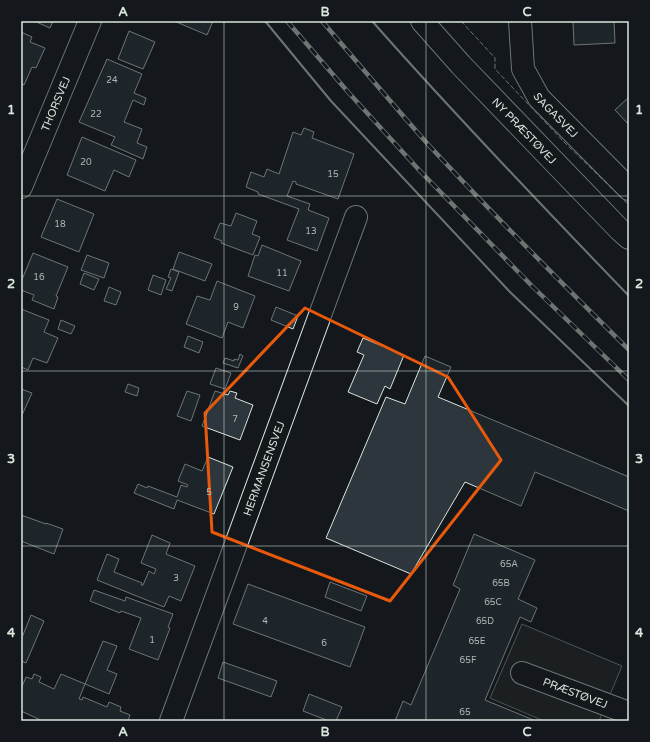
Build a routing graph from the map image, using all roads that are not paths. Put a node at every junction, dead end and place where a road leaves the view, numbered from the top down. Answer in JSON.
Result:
{"nodes":[{"id":1,"x":90,"y":21,"type":"edge"},
{"id":2,"x":422,"y":21,"type":"edge"},
{"id":3,"x":520,"y":21,"type":"edge"},
{"id":4,"x":21,"y":187,"type":"edge"},
{"id":5,"x":629,"y":189,"type":"edge"},
{"id":6,"x":356,"y":217,"type":"dead end"},
{"id":7,"x":629,"y":238,"type":"edge"},
{"id":8,"x":522,"y":673,"type":"dead end"},
{"id":9,"x":629,"y":713,"type":"edge"},
{"id":10,"x":171,"y":721,"type":"edge"}],
"edges":[{"from":1,"to":4,"type":"street","name":"THORSVEJ"},
{"from":2,"to":7,"type":"street","name":"NY PRÆSTØVEJ"},
{"from":3,"to":5,"type":"street","name":"SAGASVEJ"},
{"from":6,"to":10,"type":"street","name":"HERMANSENSVEJ"},
{"from":8,"to":9,"type":"street","name":"PRÆSTØVEJ"}]}
